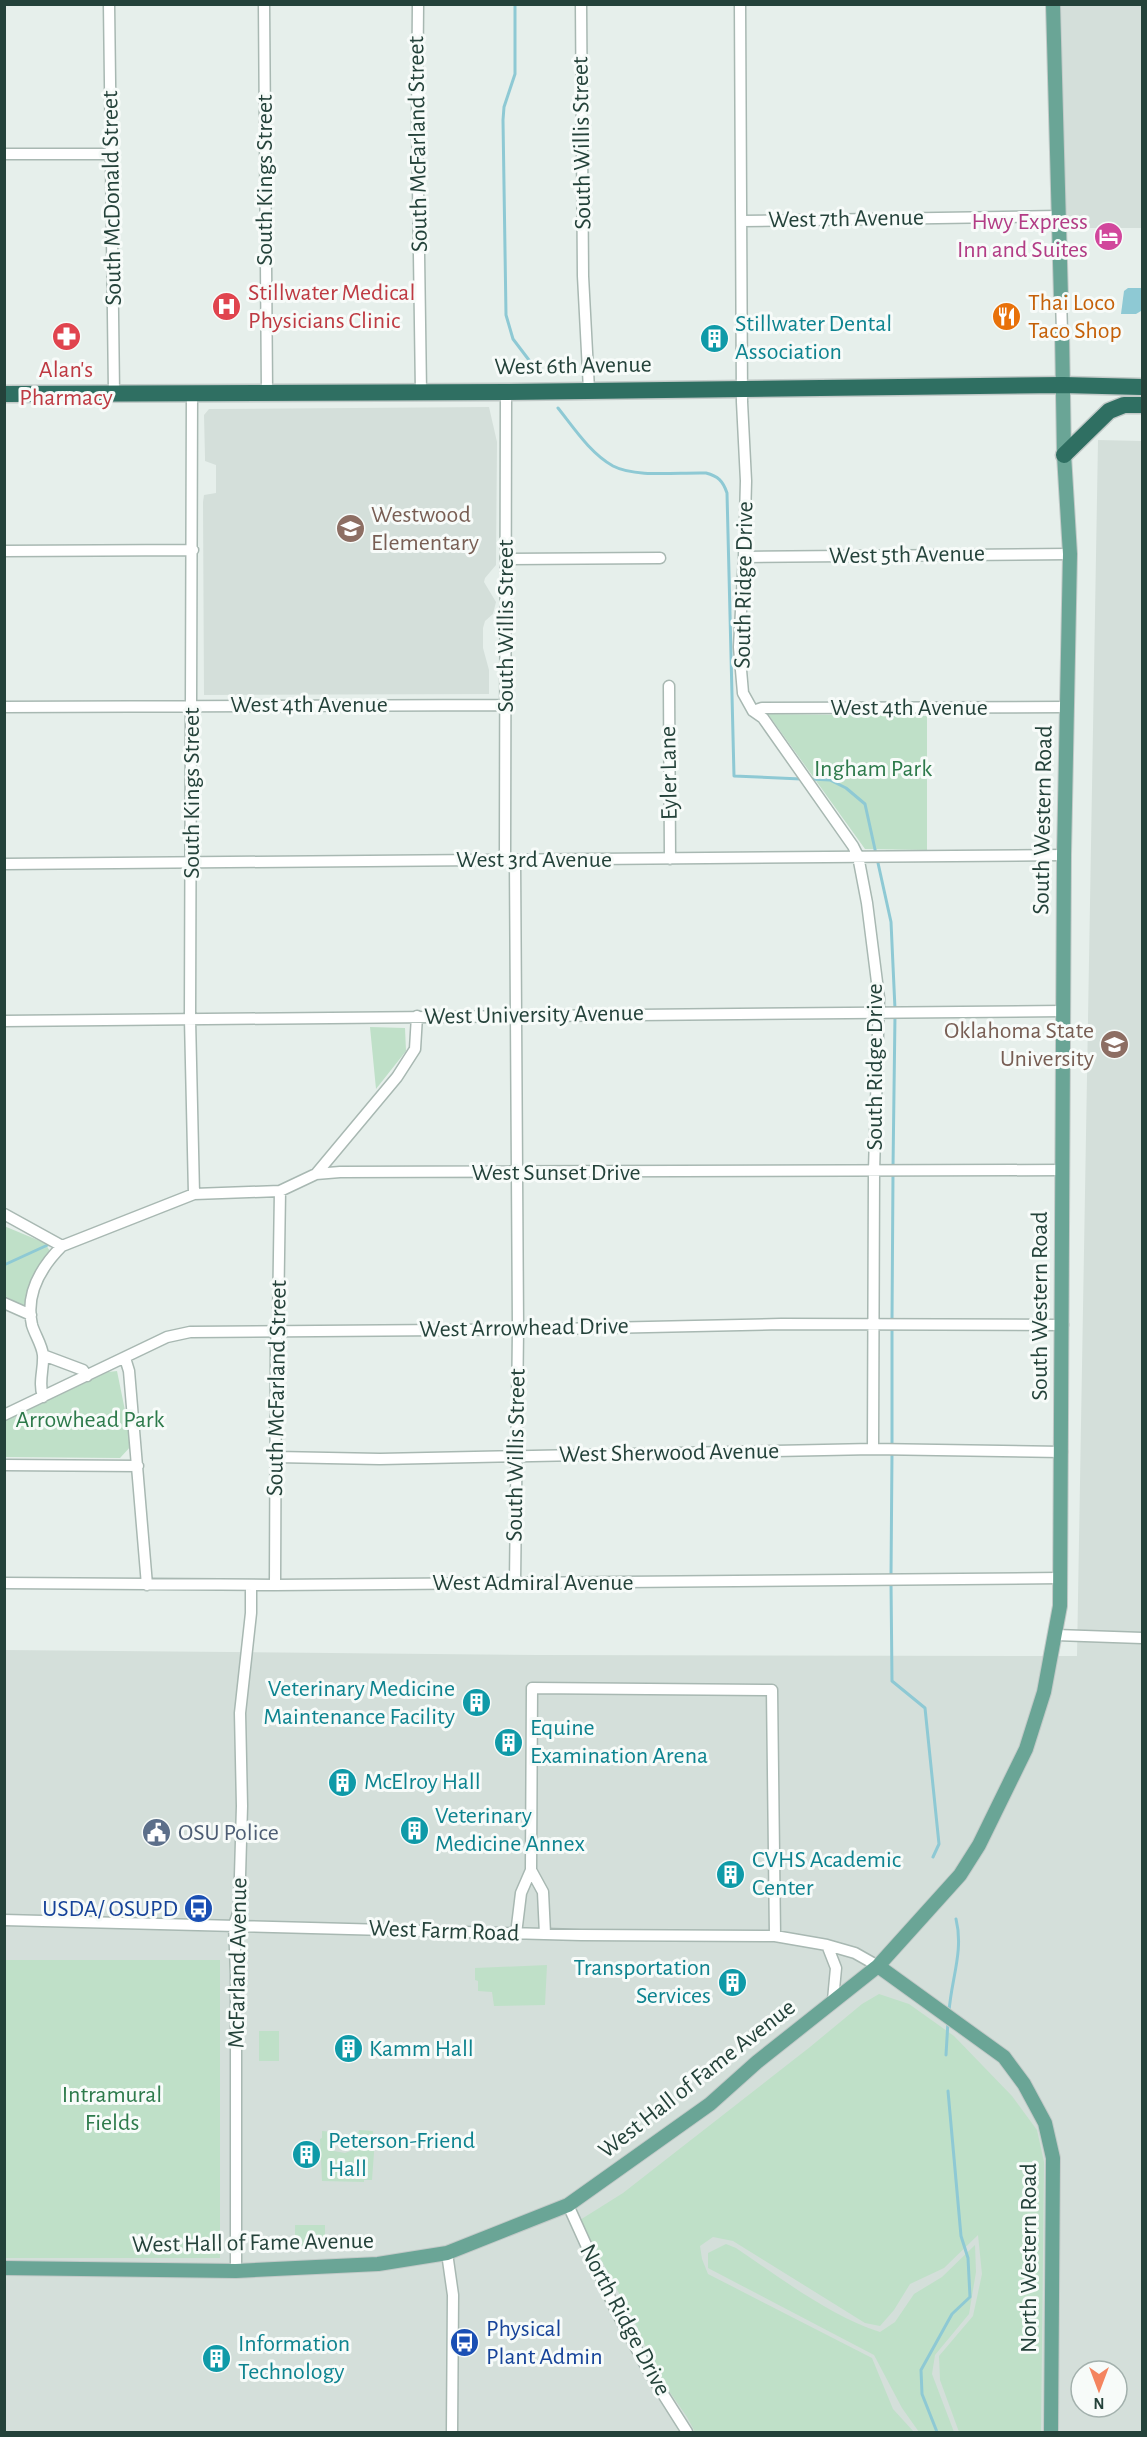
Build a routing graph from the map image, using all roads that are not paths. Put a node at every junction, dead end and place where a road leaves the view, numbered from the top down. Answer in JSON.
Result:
{"nodes":[{"id":1,"x":109,"y":4,"type":"edge"},
{"id":2,"x":264,"y":4,"type":"edge"},
{"id":3,"x":418,"y":4,"type":"edge"},
{"id":4,"x":581,"y":4,"type":"edge"},
{"id":5,"x":740,"y":4,"type":"edge"},
{"id":6,"x":1053,"y":4,"type":"edge"},
{"id":7,"x":4,"y":154,"type":"edge"},
{"id":8,"x":112,"y":154,"type":"junction"},
{"id":9,"x":1058,"y":216,"type":"junction"},
{"id":10,"x":742,"y":221,"type":"junction"},
{"id":11,"x":1061,"y":299,"type":"joint"},
{"id":12,"x":1062,"y":332,"type":"joint"},
{"id":13,"x":1063,"y":385,"type":"junction"},
{"id":14,"x":1143,"y":387,"type":"edge"},
{"id":15,"x":742,"y":388,"type":"junction"},
{"id":16,"x":589,"y":390,"type":"junction"},
{"id":17,"x":114,"y":392,"type":"junction"},
{"id":18,"x":192,"y":392,"type":"junction"},
{"id":19,"x":267,"y":392,"type":"junction"},
{"id":20,"x":421,"y":392,"type":"junction"},
{"id":21,"x":506,"y":392,"type":"junction"},
{"id":22,"x":4,"y":394,"type":"edge"},
{"id":23,"x":1143,"y":405,"type":"edge"},
{"id":24,"x":1064,"y":455,"type":"junction"},
{"id":25,"x":193,"y":550,"type":"junction"},
{"id":26,"x":4,"y":551,"type":"edge"},
{"id":27,"x":1070,"y":554,"type":"junction"},
{"id":28,"x":744,"y":556,"type":"junction"},
{"id":29,"x":660,"y":558,"type":"dead end"},
{"id":30,"x":506,"y":559,"type":"junction"},
{"id":31,"x":669,"y":686,"type":"dead end"},
{"id":32,"x":506,"y":705,"type":"junction"},
{"id":33,"x":4,"y":707,"type":"edge"},
{"id":34,"x":192,"y":707,"type":"junction"},
{"id":35,"x":1066,"y":707,"type":"junction"},
{"id":36,"x":753,"y":711,"type":"junction"},
{"id":37,"x":1064,"y":855,"type":"junction"},
{"id":38,"x":858,"y":856,"type":"junction"},
{"id":39,"x":670,"y":859,"type":"junction"},
{"id":40,"x":510,"y":860,"type":"junction"},
{"id":41,"x":192,"y":862,"type":"junction"},
{"id":42,"x":4,"y":864,"type":"edge"},
{"id":43,"x":1064,"y":1011,"type":"junction"},
{"id":44,"x":884,"y":1012,"type":"junction"},
{"id":45,"x":516,"y":1015,"type":"junction"},
{"id":46,"x":417,"y":1016,"type":"junction"},
{"id":47,"x":190,"y":1018,"type":"junction"},
{"id":48,"x":4,"y":1021,"type":"edge"},
{"id":49,"x":1063,"y":1170,"type":"junction"},
{"id":50,"x":874,"y":1171,"type":"junction"},
{"id":51,"x":518,"y":1173,"type":"junction"},
{"id":52,"x":316,"y":1174,"type":"junction"},
{"id":53,"x":280,"y":1191,"type":"junction"},
{"id":54,"x":194,"y":1194,"type":"junction"},
{"id":55,"x":4,"y":1214,"type":"edge"},
{"id":56,"x":62,"y":1246,"type":"junction"},
{"id":57,"x":4,"y":1303,"type":"edge"},
{"id":58,"x":31,"y":1315,"type":"junction"},
{"id":59,"x":873,"y":1325,"type":"junction"},
{"id":60,"x":1062,"y":1325,"type":"junction"},
{"id":61,"x":518,"y":1329,"type":"junction"},
{"id":62,"x":277,"y":1331,"type":"junction"},
{"id":63,"x":43,"y":1355,"type":"junction"},
{"id":64,"x":125,"y":1358,"type":"junction"},
{"id":65,"x":87,"y":1376,"type":"junction"},
{"id":66,"x":43,"y":1397,"type":"junction"},
{"id":67,"x":4,"y":1415,"type":"edge"},
{"id":68,"x":873,"y":1449,"type":"junction"},
{"id":69,"x":1062,"y":1452,"type":"junction"},
{"id":70,"x":516,"y":1456,"type":"junction"},
{"id":71,"x":276,"y":1457,"type":"junction"},
{"id":72,"x":4,"y":1465,"type":"edge"},
{"id":73,"x":138,"y":1466,"type":"junction"},
{"id":74,"x":1061,"y":1578,"type":"junction"},
{"id":75,"x":4,"y":1583,"type":"edge"},
{"id":76,"x":515,"y":1583,"type":"junction"},
{"id":77,"x":147,"y":1585,"type":"junction"},
{"id":78,"x":251,"y":1585,"type":"junction"},
{"id":79,"x":275,"y":1585,"type":"junction"},
{"id":80,"x":1056,"y":1635,"type":"junction"},
{"id":81,"x":1143,"y":1638,"type":"edge"},
{"id":82,"x":531,"y":1870,"type":"junction"},
{"id":83,"x":4,"y":1920,"type":"edge"},
{"id":84,"x":234,"y":1925,"type":"junction"},
{"id":85,"x":516,"y":1934,"type":"junction"},
{"id":86,"x":545,"y":1934,"type":"junction"},
{"id":87,"x":775,"y":1936,"type":"junction"},
{"id":88,"x":827,"y":1945,"type":"junction"},
{"id":89,"x":878,"y":1966,"type":"junction"},
{"id":90,"x":833,"y":2000,"type":"junction"},
{"id":91,"x":568,"y":2205,"type":"junction"},
{"id":92,"x":447,"y":2253,"type":"junction"},
{"id":93,"x":4,"y":2268,"type":"edge"},
{"id":94,"x":236,"y":2271,"type":"junction"},
{"id":95,"x":452,"y":2433,"type":"edge"},
{"id":96,"x":687,"y":2433,"type":"edge"},
{"id":97,"x":1051,"y":2433,"type":"edge"}],
"edges":[{"from":1,"to":8,"type":"street","name":"South McDonald Street"},
{"from":2,"to":19,"type":"street","name":"South Kings Street"},
{"from":3,"to":20,"type":"street","name":"South McFarland Street"},
{"from":4,"to":16,"type":"street","name":"South Willis Street"},
{"from":5,"to":10,"type":"street","name":"South Ridge Drive"},
{"from":6,"to":9,"type":"main road","name":"South Western Road"},
{"from":7,"to":8,"type":"street"},
{"from":8,"to":17,"type":"street","name":"South McDonald Street"},
{"from":9,"to":10,"type":"street","name":"West 7th Avenue"},
{"from":9,"to":11,"type":"main road","name":"South Western Road"},
{"from":10,"to":15,"type":"street","name":"South Ridge Drive"},
{"from":11,"to":12,"type":"street","name":"South Western Road"},
{"from":12,"to":13,"type":"main road","name":"South Western Road"},
{"from":13,"to":14,"type":"highway","name":"West 6th Avenue"},
{"from":13,"to":15,"type":"highway","name":"West 6th Avenue"},
{"from":13,"to":24,"type":"main road","name":"South Western Road"},
{"from":15,"to":16,"type":"highway","name":"West 6th Avenue"},
{"from":15,"to":28,"type":"street","name":"South Ridge Drive"},
{"from":16,"to":21,"type":"highway","name":"West 6th Avenue"},
{"from":17,"to":18,"type":"highway","name":"West 6th Avenue"},
{"from":17,"to":22,"type":"highway","name":"West 6th Avenue"},
{"from":18,"to":19,"type":"highway","name":"West 6th Avenue"},
{"from":18,"to":25,"type":"street","name":"South Kings Street"},
{"from":19,"to":20,"type":"highway","name":"West 6th Avenue"},
{"from":20,"to":21,"type":"highway","name":"West 6th Avenue"},
{"from":21,"to":30,"type":"street","name":"South Willis Street"},
{"from":23,"to":24,"type":"highway"},
{"from":24,"to":27,"type":"main road","name":"South Western Road"},
{"from":25,"to":26,"type":"street"},
{"from":25,"to":34,"type":"street","name":"South Kings Street"},
{"from":27,"to":28,"type":"street","name":"West 5th Avenue"},
{"from":27,"to":35,"type":"main road","name":"South Western Road"},
{"from":28,"to":36,"type":"street","name":"South Ridge Drive"},
{"from":29,"to":30,"type":"street"},
{"from":30,"to":32,"type":"street","name":"South Willis Street"},
{"from":31,"to":39,"type":"street","name":"Eyler Lane"},
{"from":32,"to":34,"type":"street","name":"West 4th Avenue"},
{"from":32,"to":40,"type":"street","name":"South Willis Street"},
{"from":33,"to":34,"type":"street","name":"West 4th Avenue"},
{"from":34,"to":41,"type":"street","name":"South Kings Street"},
{"from":35,"to":36,"type":"street","name":"West 4th Avenue"},
{"from":35,"to":37,"type":"main road","name":"South Western Road"},
{"from":36,"to":38,"type":"street","name":"South Ridge Drive"},
{"from":37,"to":38,"type":"street","name":"West 3rd Avenue"},
{"from":37,"to":43,"type":"main road","name":"South Western Road"},
{"from":38,"to":39,"type":"street","name":"West 3rd Avenue"},
{"from":38,"to":44,"type":"street","name":"South Ridge Drive"},
{"from":39,"to":40,"type":"street","name":"West 3rd Avenue"},
{"from":40,"to":41,"type":"street","name":"West 3rd Avenue"},
{"from":40,"to":45,"type":"street","name":"South Willis Street"},
{"from":41,"to":42,"type":"street","name":"West 3rd Avenue"},
{"from":41,"to":47,"type":"street","name":"South Kings Street"},
{"from":43,"to":44,"type":"street","name":"West University Avenue"},
{"from":43,"to":49,"type":"main road","name":"South Western Road"},
{"from":44,"to":45,"type":"street","name":"West University Avenue"},
{"from":44,"to":50,"type":"street","name":"South Ridge Drive"},
{"from":45,"to":46,"type":"street","name":"West University Avenue"},
{"from":45,"to":51,"type":"street","name":"South Willis Street"},
{"from":46,"to":47,"type":"street","name":"West University Avenue"},
{"from":46,"to":52,"type":"street"},
{"from":47,"to":48,"type":"street","name":"West University Avenue"},
{"from":47,"to":54,"type":"street","name":"South Kings Street"},
{"from":49,"to":50,"type":"street","name":"West Sunset Drive"},
{"from":49,"to":60,"type":"main road","name":"South Western Road"},
{"from":50,"to":51,"type":"street","name":"West Sunset Drive"},
{"from":50,"to":59,"type":"street","name":"South Ridge Drive"},
{"from":51,"to":52,"type":"street","name":"West Sunset Drive"},
{"from":51,"to":61,"type":"street","name":"South Willis Street"},
{"from":52,"to":53,"type":"street","name":"West Sunset Drive"},
{"from":53,"to":54,"type":"street","name":"West Sunset Drive"},
{"from":53,"to":62,"type":"street","name":"South McFarland Street"},
{"from":54,"to":56,"type":"street","name":"West Sunset Drive"},
{"from":55,"to":56,"type":"street"},
{"from":56,"to":58,"type":"street","name":"West Sunset Drive"},
{"from":57,"to":58,"type":"street"},
{"from":58,"to":63,"type":"street"},
{"from":59,"to":60,"type":"street","name":"West Arrowhead Drive"},
{"from":59,"to":61,"type":"street","name":"West Arrowhead Drive"},
{"from":59,"to":68,"type":"street","name":"South Ridge Drive"},
{"from":60,"to":69,"type":"main road","name":"South Western Road"},
{"from":61,"to":62,"type":"street","name":"West Arrowhead Drive"},
{"from":61,"to":70,"type":"street","name":"South Willis Street"},
{"from":62,"to":64,"type":"street","name":"West Arrowhead Drive"},
{"from":62,"to":71,"type":"street","name":"South McFarland Street"},
{"from":63,"to":65,"type":"street"},
{"from":63,"to":66,"type":"street"},
{"from":64,"to":65,"type":"street","name":"West Arrowhead Drive"},
{"from":64,"to":73,"type":"street"},
{"from":65,"to":66,"type":"street","name":"West Arrowhead Drive"},
{"from":66,"to":67,"type":"street","name":"West Arrowhead Drive"},
{"from":68,"to":69,"type":"street","name":"West Sherwood Avenue"},
{"from":68,"to":70,"type":"street","name":"West Sherwood Avenue"},
{"from":69,"to":74,"type":"main road","name":"South Western Road"},
{"from":70,"to":71,"type":"street","name":"West Sherwood Avenue"},
{"from":70,"to":76,"type":"street","name":"South Willis Street"},
{"from":71,"to":79,"type":"street","name":"South McFarland Street"},
{"from":72,"to":73,"type":"street"},
{"from":73,"to":77,"type":"street"},
{"from":74,"to":76,"type":"street","name":"West Admiral Avenue"},
{"from":74,"to":80,"type":"main road","name":"South Western Road"},
{"from":75,"to":77,"type":"street","name":"West Admiral Avenue"},
{"from":76,"to":79,"type":"street","name":"West Admiral Avenue"},
{"from":77,"to":78,"type":"street","name":"West Admiral Avenue"},
{"from":78,"to":79,"type":"street","name":"West Admiral Avenue"},
{"from":78,"to":84,"type":"street","name":"McFarland Avenue"},
{"from":80,"to":81,"type":"street"},
{"from":80,"to":89,"type":"main road"},
{"from":82,"to":85,"type":"street"},
{"from":82,"to":86,"type":"street"},
{"from":82,"to":87,"type":"street"},
{"from":83,"to":84,"type":"street","name":"West Farm Road"},
{"from":84,"to":85,"type":"street","name":"West Farm Road"},
{"from":84,"to":94,"type":"street","name":"McFarland Avenue"},
{"from":85,"to":86,"type":"street","name":"West Farm Road"},
{"from":86,"to":87,"type":"street","name":"West Farm Road"},
{"from":87,"to":88,"type":"street","name":"West Farm Road"},
{"from":88,"to":89,"type":"street","name":"West Farm Road"},
{"from":88,"to":90,"type":"street"},
{"from":89,"to":90,"type":"main road","name":"West Hall of Fame Avenue"},
{"from":89,"to":97,"type":"main road","name":"North Western Road"},
{"from":90,"to":91,"type":"main road","name":"West Hall of Fame Avenue"},
{"from":91,"to":92,"type":"main road","name":"West Hall of Fame Avenue"},
{"from":91,"to":96,"type":"street","name":"North Ridge Drive"},
{"from":92,"to":94,"type":"main road","name":"West Hall of Fame Avenue"},
{"from":92,"to":95,"type":"street"},
{"from":93,"to":94,"type":"main road","name":"West Hall of Fame Avenue"}]}
